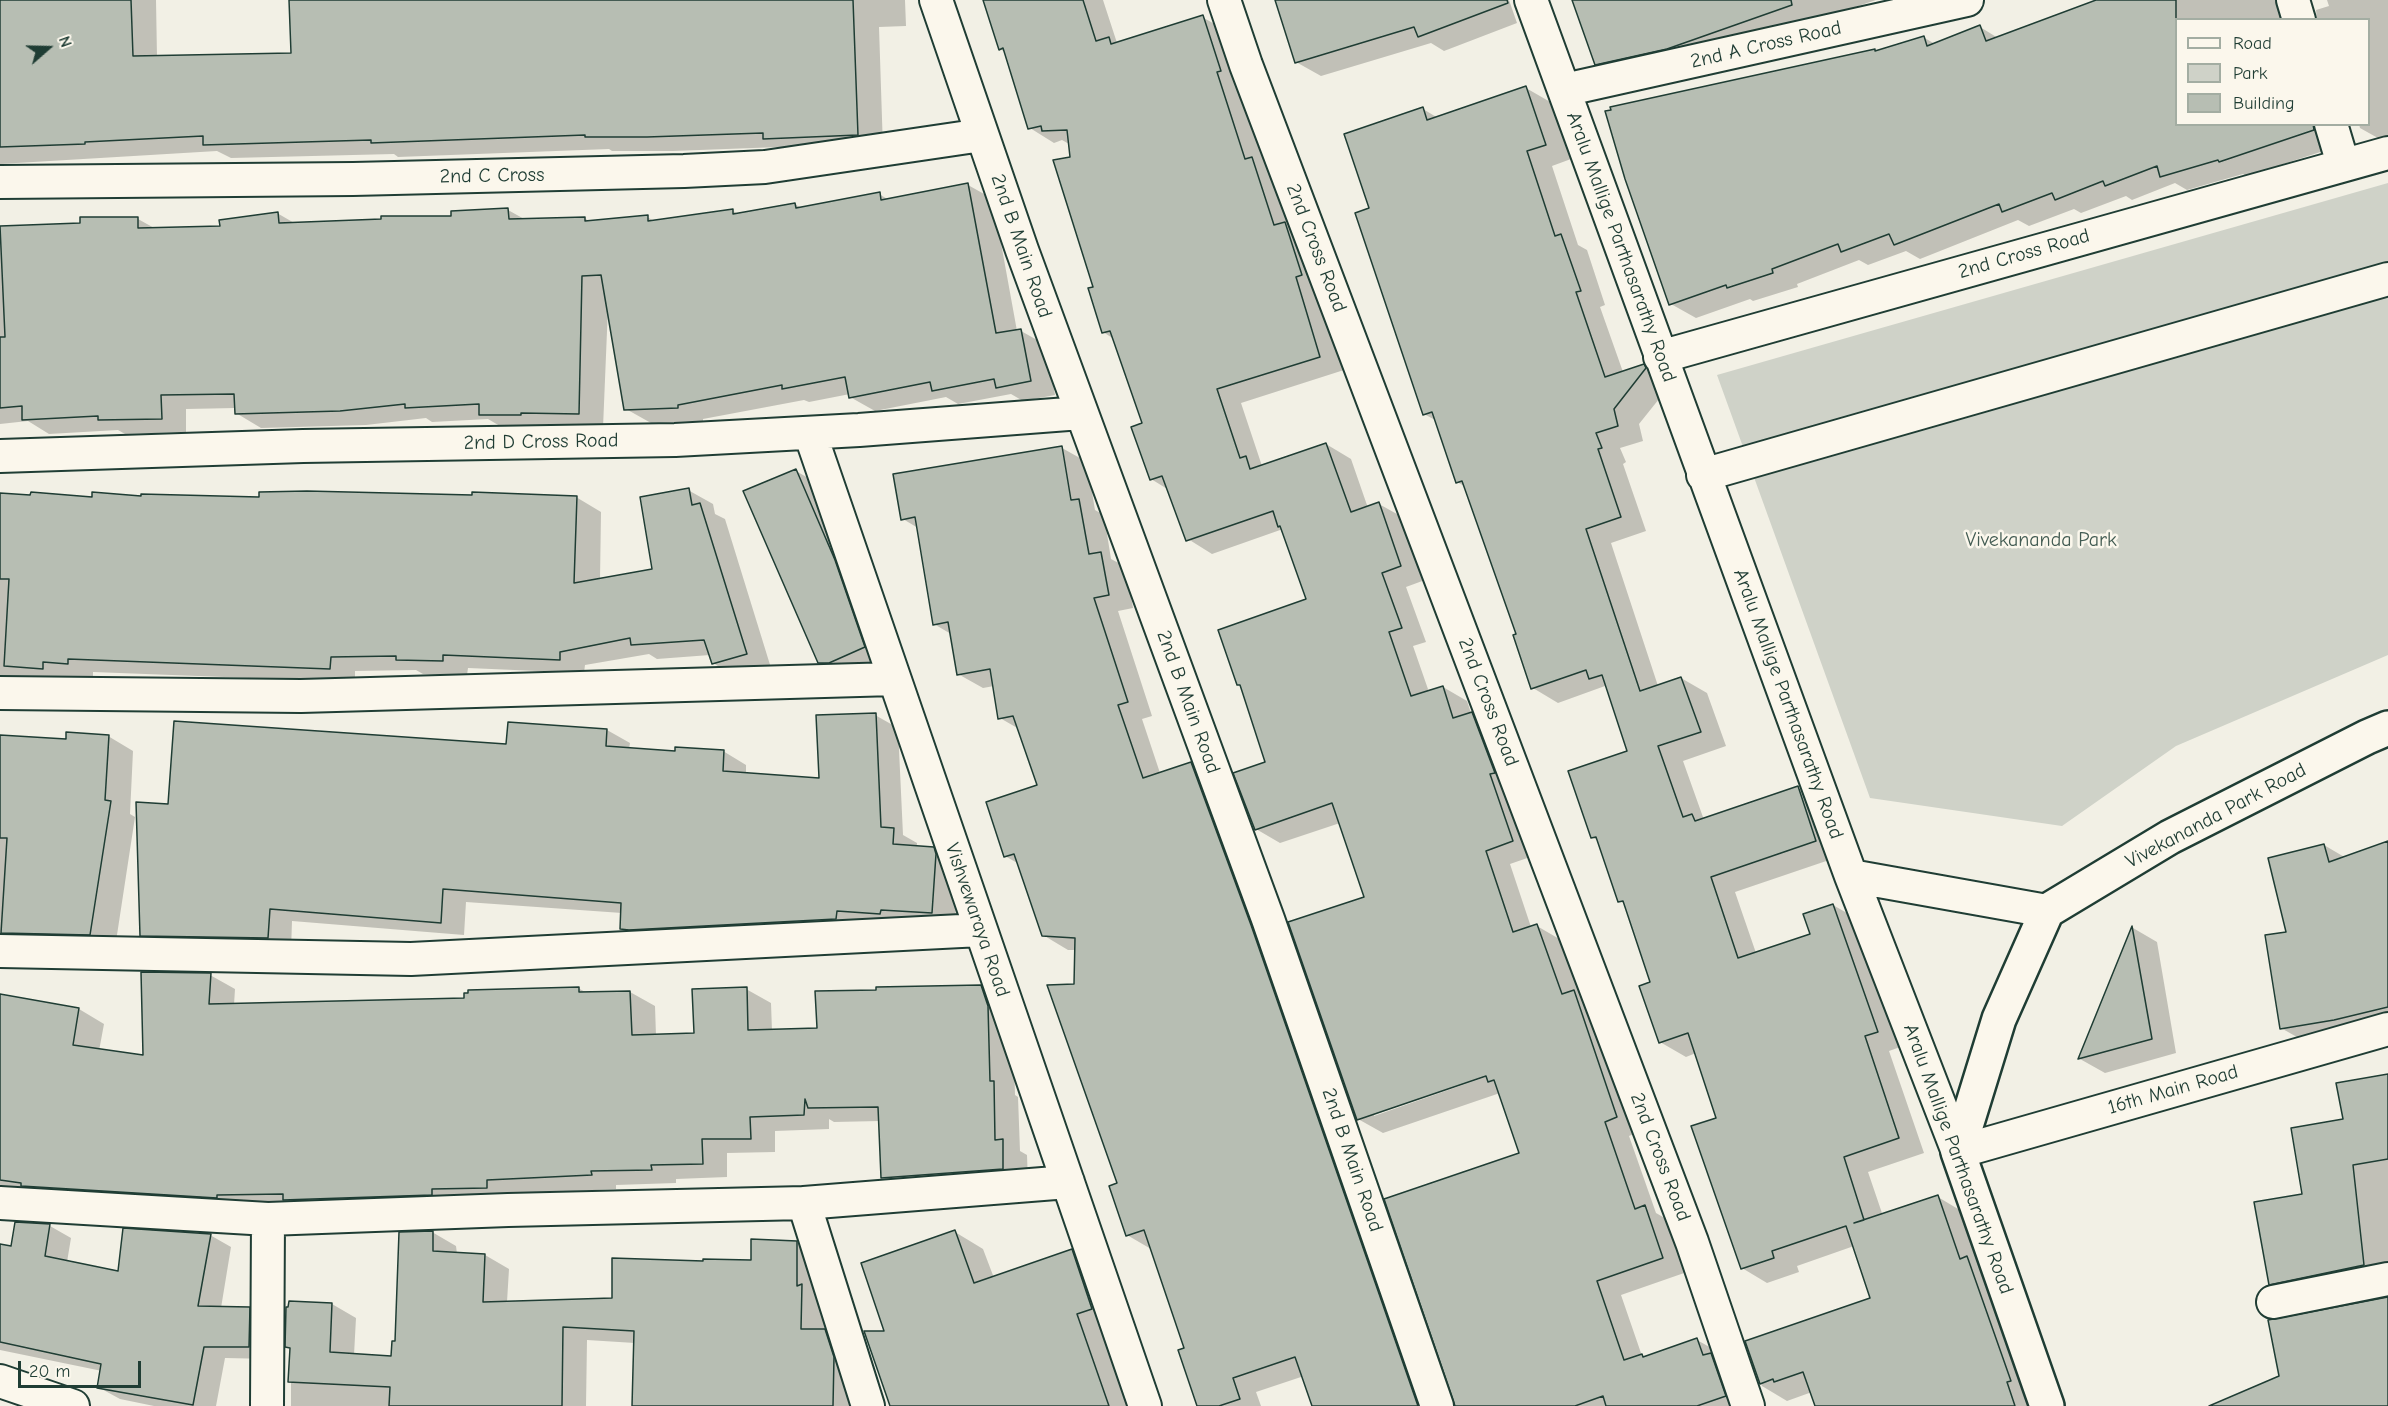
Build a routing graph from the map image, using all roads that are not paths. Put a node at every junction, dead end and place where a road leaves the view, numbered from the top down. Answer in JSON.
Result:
{"nodes":[{"id":1,"x":936,"y":0,"type":"edge"},
{"id":2,"x":1224,"y":0,"type":"edge"},
{"id":3,"x":1531,"y":0,"type":"edge"},
{"id":4,"x":1967,"y":0,"type":"edge"},
{"id":5,"x":2293,"y":0,"type":"edge"},
{"id":6,"x":2298,"y":18,"type":"edge"},
{"id":7,"x":1564,"y":90,"type":"junction"},
{"id":8,"x":2332,"y":126,"type":"edge"},
{"id":9,"x":982,"y":135,"type":"junction"},
{"id":10,"x":2388,"y":153,"type":"edge"},
{"id":11,"x":2343,"y":164,"type":"junction"},
{"id":12,"x":0,"y":182,"type":"edge"},
{"id":13,"x":2388,"y":279,"type":"edge"},
{"id":14,"x":1660,"y":357,"type":"junction"},
{"id":15,"x":1081,"y":413,"type":"junction"},
{"id":16,"x":810,"y":433,"type":"junction"},
{"id":17,"x":0,"y":456,"type":"edge"},
{"id":18,"x":1703,"y":475,"type":"junction"},
{"id":19,"x":894,"y":679,"type":"junction"},
{"id":20,"x":0,"y":693,"type":"edge"},
{"id":21,"x":2388,"y":729,"type":"edge"},
{"id":22,"x":1851,"y":876,"type":"junction"},
{"id":23,"x":2047,"y":911,"type":"junction"},
{"id":24,"x":981,"y":930,"type":"junction"},
{"id":25,"x":0,"y":951,"type":"edge"},
{"id":26,"x":2388,"y":1029,"type":"edge"},
{"id":27,"x":1958,"y":1152,"type":"junction"},
{"id":28,"x":1068,"y":1182,"type":"junction"},
{"id":29,"x":0,"y":1203,"type":"edge"},
{"id":30,"x":804,"y":1203,"type":"junction"},
{"id":31,"x":268,"y":1220,"type":"junction"},
{"id":32,"x":2388,"y":1279,"type":"edge"},
{"id":33,"x":2273,"y":1302,"type":"dead end"},
{"id":34,"x":0,"y":1381,"type":"edge"},
{"id":35,"x":73,"y":1406,"type":"edge"},
{"id":36,"x":267,"y":1406,"type":"edge"},
{"id":37,"x":868,"y":1406,"type":"edge"},
{"id":38,"x":1145,"y":1406,"type":"edge"},
{"id":39,"x":1437,"y":1406,"type":"edge"},
{"id":40,"x":1748,"y":1406,"type":"edge"},
{"id":41,"x":2047,"y":1406,"type":"edge"}],
"edges":[{"from":1,"to":9,"type":"street","name":"2nd B Main Road"},
{"from":2,"to":40,"type":"street","name":"2nd Cross Road"},
{"from":3,"to":7,"type":"street","name":"Aralu Mallige Parthasarathy Road"},
{"from":4,"to":7,"type":"street","name":"2nd A Cross Road"},
{"from":5,"to":6,"type":"street"},
{"from":7,"to":14,"type":"street","name":"Aralu Mallige Parthasarathy Road"},
{"from":8,"to":11,"type":"street"},
{"from":9,"to":12,"type":"street","name":"2nd C Cross"},
{"from":9,"to":15,"type":"street","name":"2nd B Main Road"},
{"from":10,"to":11,"type":"street","name":"2nd Cross Road"},
{"from":11,"to":14,"type":"street","name":"2nd Cross Road"},
{"from":13,"to":18,"type":"street"},
{"from":14,"to":18,"type":"street","name":"Aralu Mallige Parthasarathy Road"},
{"from":15,"to":16,"type":"street","name":"2nd D Cross Road"},
{"from":15,"to":39,"type":"street","name":"2nd B Main Road"},
{"from":16,"to":17,"type":"street","name":"2nd D Cross Road"},
{"from":16,"to":19,"type":"street","name":"Vishvewaraya Road"},
{"from":18,"to":22,"type":"street","name":"Aralu Mallige Parthasarathy Road"},
{"from":19,"to":20,"type":"street"},
{"from":19,"to":24,"type":"street","name":"Vishvewaraya Road"},
{"from":21,"to":23,"type":"street","name":"Vivekananda Park Road"},
{"from":22,"to":23,"type":"street"},
{"from":22,"to":27,"type":"street","name":"Aralu Mallige Parthasarathy Road"},
{"from":23,"to":27,"type":"street"},
{"from":24,"to":25,"type":"street"},
{"from":24,"to":28,"type":"street","name":"Vishvewaraya Road"},
{"from":26,"to":27,"type":"street","name":"16th Main Road"},
{"from":27,"to":41,"type":"street","name":"Aralu Mallige Parthasarathy Road"},
{"from":28,"to":30,"type":"street"},
{"from":28,"to":38,"type":"street","name":"Vishvewaraya Road"},
{"from":29,"to":31,"type":"street"},
{"from":30,"to":31,"type":"street"},
{"from":30,"to":37,"type":"street"},
{"from":31,"to":36,"type":"street"},
{"from":32,"to":33,"type":"street"},
{"from":34,"to":35,"type":"street"}]}
